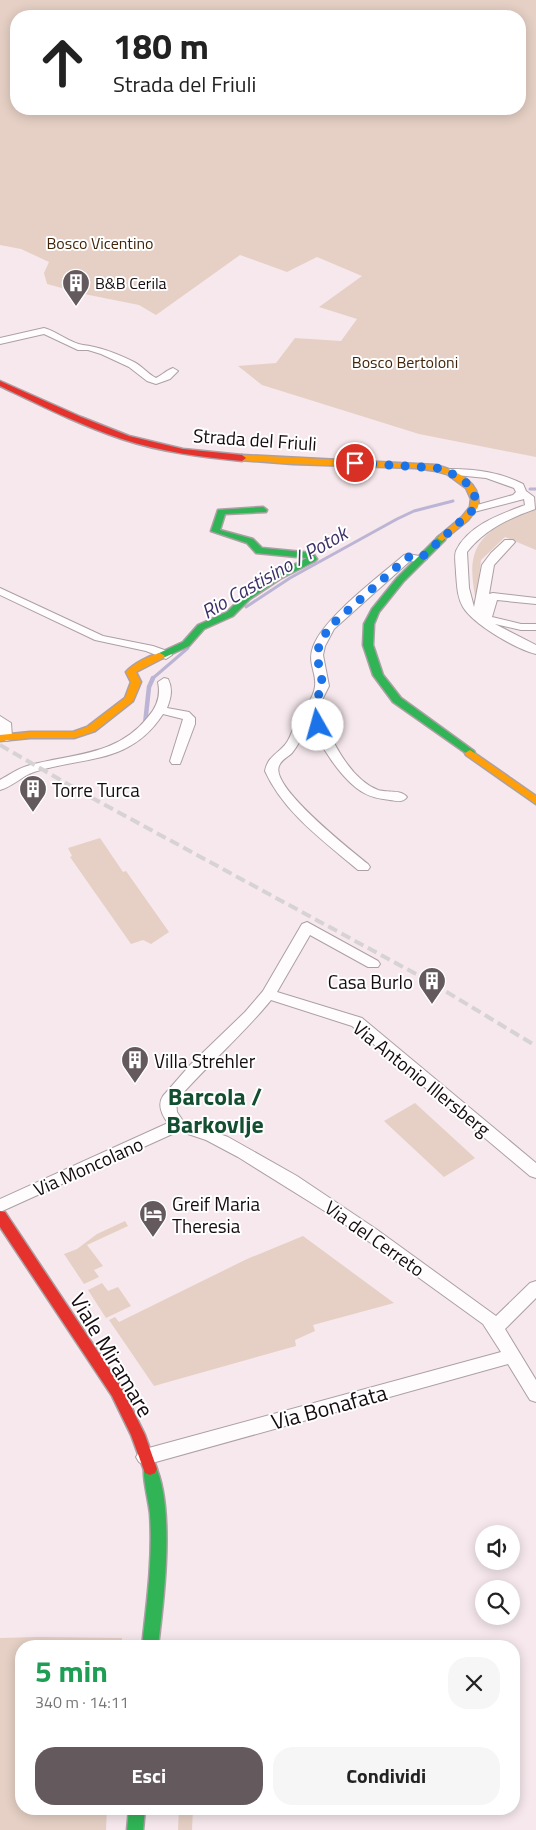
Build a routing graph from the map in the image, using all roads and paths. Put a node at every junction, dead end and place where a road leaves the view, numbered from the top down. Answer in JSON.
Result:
{"nodes":[{"id":1,"x":0,"y":341,"type":"edge"},
{"id":2,"x":173,"y":371,"type":"dead end"},
{"id":3,"x":0,"y":382,"type":"edge"},
{"id":4,"x":450,"y":472,"type":"junction"},
{"id":5,"x":521,"y":493,"type":"junction"},
{"id":6,"x":474,"y":509,"type":"junction"},
{"id":7,"x":263,"y":510,"type":"dead end"},
{"id":8,"x":509,"y":542,"type":"dead end"},
{"id":9,"x":421,"y":558,"type":"junction"},
{"id":10,"x":536,"y":590,"type":"edge"},
{"id":11,"x":0,"y":591,"type":"edge"},
{"id":12,"x":519,"y":599,"type":"junction"},
{"id":13,"x":536,"y":601,"type":"edge"},
{"id":14,"x":481,"y":617,"type":"junction"},
{"id":15,"x":536,"y":627,"type":"edge"},
{"id":16,"x":536,"y":650,"type":"edge"},
{"id":17,"x":166,"y":655,"type":"junction"},
{"id":18,"x":164,"y":682,"type":"dead end"},
{"id":19,"x":313,"y":706,"type":"junction"},
{"id":20,"x":160,"y":710,"type":"junction"},
{"id":21,"x":0,"y":720,"type":"edge"},
{"id":22,"x":3,"y":738,"type":"edge"},
{"id":23,"x":176,"y":761,"type":"dead end"},
{"id":24,"x":0,"y":786,"type":"edge"},
{"id":25,"x":401,"y":797,"type":"dead end"},
{"id":26,"x":536,"y":800,"type":"edge"},
{"id":27,"x":363,"y":867,"type":"dead end"},
{"id":28,"x":373,"y":964,"type":"dead end"},
{"id":29,"x":268,"y":994,"type":"junction"},
{"id":30,"x":178,"y":1125,"type":"junction"},
{"id":31,"x":536,"y":1172,"type":"edge"},
{"id":32,"x":0,"y":1206,"type":"edge"},
{"id":33,"x":0,"y":1216,"type":"edge"},
{"id":34,"x":536,"y":1288,"type":"edge"},
{"id":35,"x":495,"y":1328,"type":"junction"},
{"id":36,"x":513,"y":1356,"type":"junction"},
{"id":37,"x":536,"y":1395,"type":"edge"},
{"id":38,"x":145,"y":1457,"type":"junction"},
{"id":39,"x":151,"y":1640,"type":"edge"},
{"id":40,"x":136,"y":1815,"type":"edge"},
{"id":41,"x":135,"y":1830,"type":"edge"}],
"edges":[{"from":1,"to":2,"type":"street"},
{"from":3,"to":4,"type":"main road","name":"Strada del Friuli"},
{"from":4,"to":5,"type":"street"},
{"from":4,"to":6,"type":"main road","name":"Strada del Friuli"},
{"from":5,"to":6,"type":"street"},
{"from":5,"to":14,"type":"street"},
{"from":6,"to":9,"type":"main road"},
{"from":7,"to":17,"type":"main road"},
{"from":8,"to":14,"type":"street"},
{"from":9,"to":19,"type":"street"},
{"from":9,"to":26,"type":"main road"},
{"from":10,"to":12,"type":"street"},
{"from":11,"to":17,"type":"street"},
{"from":12,"to":13,"type":"street"},
{"from":12,"to":14,"type":"street"},
{"from":14,"to":15,"type":"street"},
{"from":14,"to":16,"type":"street"},
{"from":17,"to":22,"type":"main road"},
{"from":18,"to":20,"type":"street"},
{"from":19,"to":25,"type":"street"},
{"from":19,"to":27,"type":"street"},
{"from":20,"to":23,"type":"street"},
{"from":20,"to":24,"type":"street"},
{"from":21,"to":22,"type":"street"},
{"from":28,"to":29,"type":"street"},
{"from":29,"to":30,"type":"street"},
{"from":29,"to":31,"type":"street","name":"Via Antonio Illersberg"},
{"from":30,"to":32,"type":"street","name":"Via Moncolano"},
{"from":30,"to":35,"type":"street","name":"Via del Cerreto"},
{"from":33,"to":38,"type":"main road","name":"Viale Miramare"},
{"from":34,"to":35,"type":"street"},
{"from":35,"to":36,"type":"street","name":"Via del Cerreto"},
{"from":36,"to":37,"type":"street","name":"Via del Cerreto"},
{"from":36,"to":38,"type":"street","name":"Via Bonafata"},
{"from":38,"to":39,"type":"main road","name":"Viale Miramare"},
{"from":40,"to":41,"type":"main road"}]}
